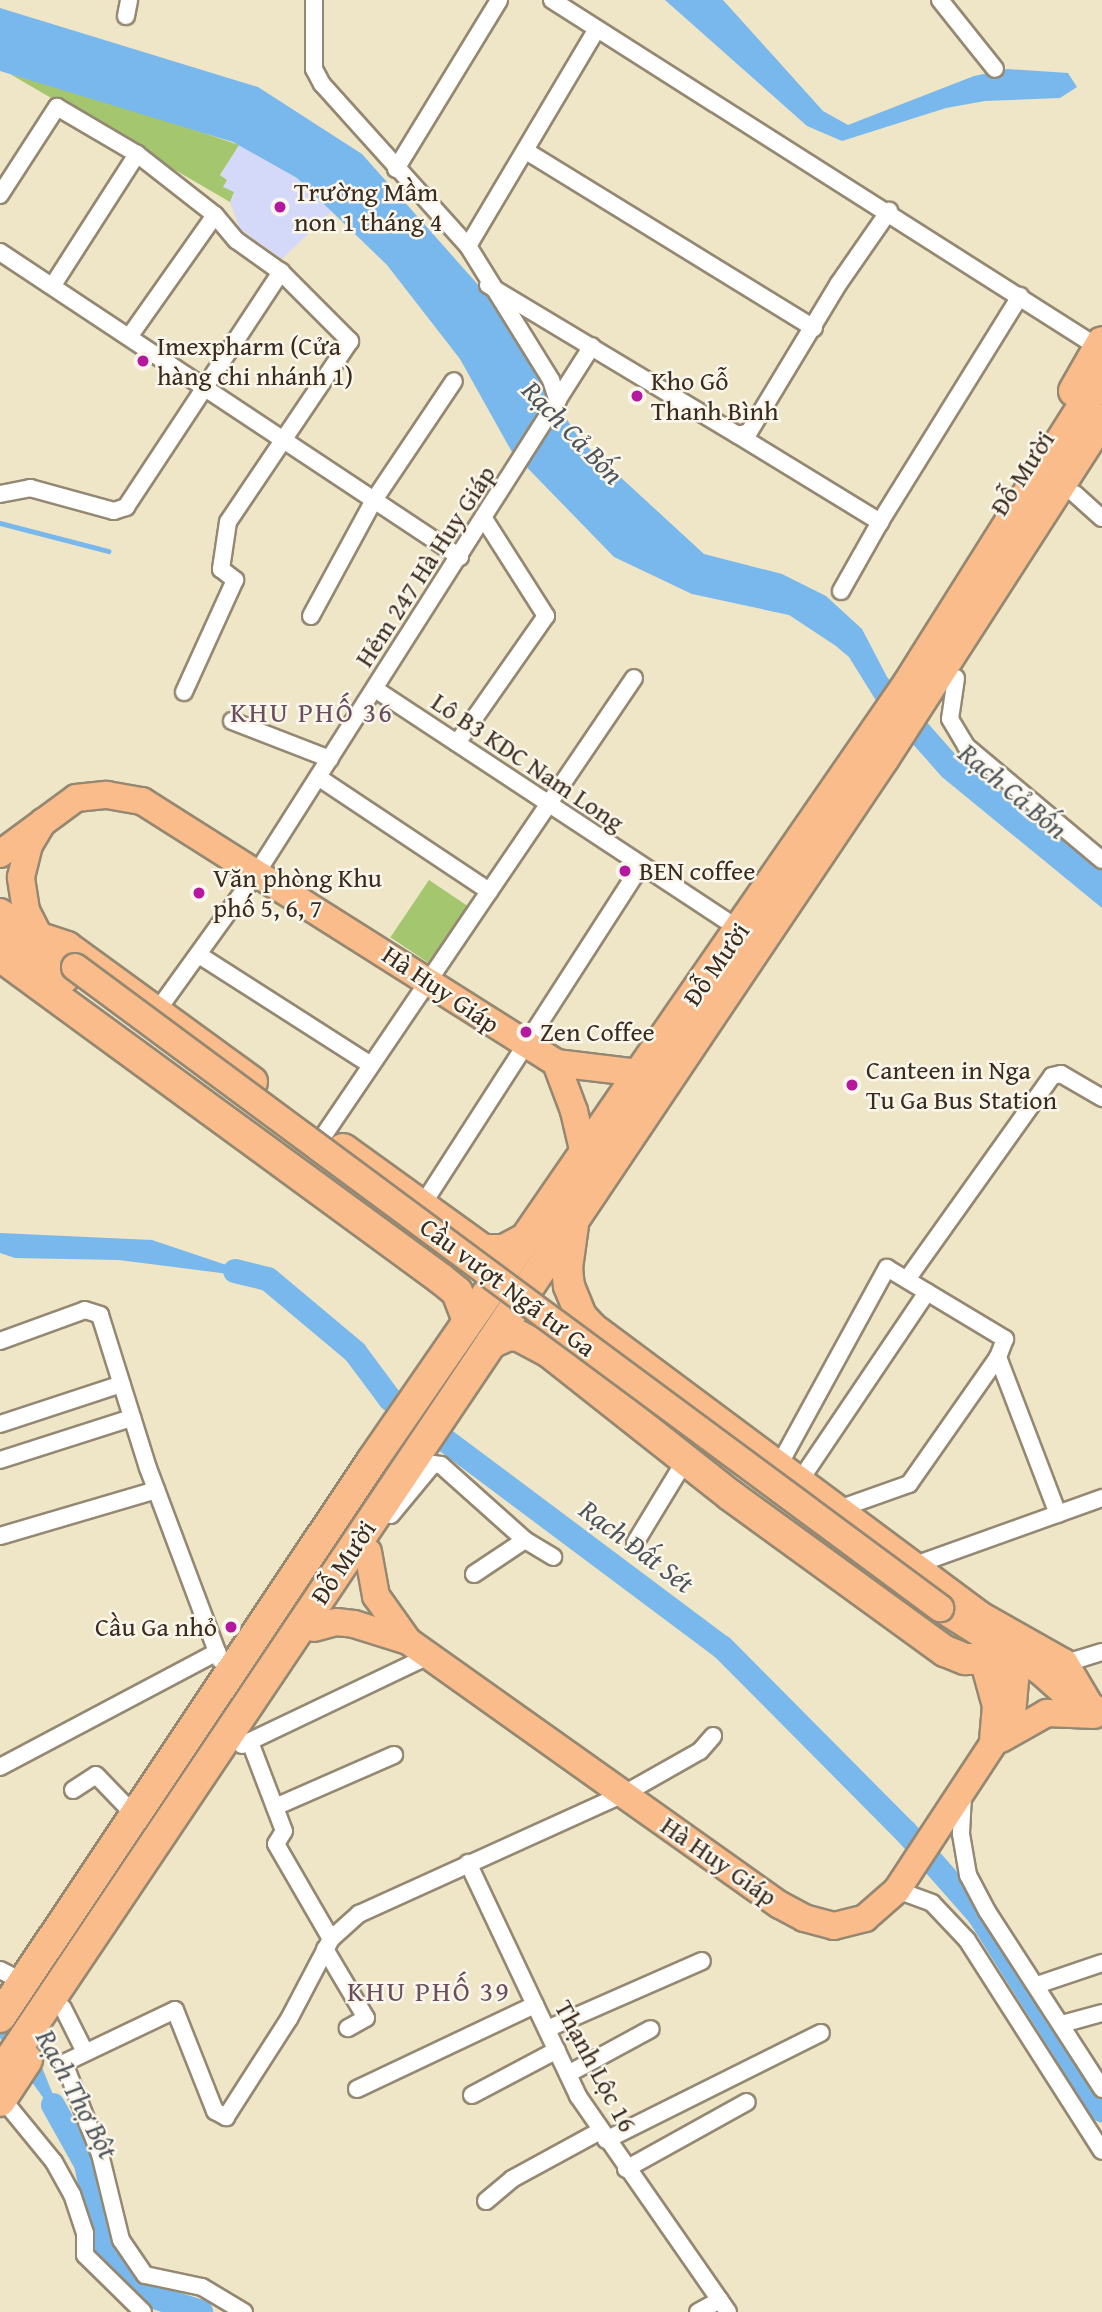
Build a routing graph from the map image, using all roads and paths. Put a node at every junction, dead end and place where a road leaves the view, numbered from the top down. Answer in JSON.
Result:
{"nodes":[{"id":1,"x":314,"y":0,"type":"edge"},
{"id":2,"x":499,"y":0,"type":"edge"},
{"id":3,"x":552,"y":0,"type":"edge"},
{"id":4,"x":940,"y":0,"type":"edge"},
{"id":5,"x":597,"y":29,"type":"junction"},
{"id":6,"x":995,"y":69,"type":"dead end"},
{"id":7,"x":526,"y":151,"type":"junction"},
{"id":8,"x":136,"y":154,"type":"junction"},
{"id":9,"x":396,"y":169,"type":"junction"},
{"id":10,"x":0,"y":195,"type":"edge"},
{"id":11,"x":889,"y":211,"type":"junction"},
{"id":12,"x":215,"y":215,"type":"junction"},
{"id":13,"x":468,"y":246,"type":"junction"},
{"id":14,"x":0,"y":252,"type":"edge"},
{"id":15,"x":281,"y":272,"type":"junction"},
{"id":16,"x":53,"y":285,"type":"junction"},
{"id":17,"x":488,"y":285,"type":"junction"},
{"id":18,"x":1020,"y":296,"type":"junction"},
{"id":19,"x":814,"y":327,"type":"junction"},
{"id":20,"x":129,"y":337,"type":"junction"},
{"id":21,"x":592,"y":346,"type":"junction"},
{"id":22,"x":1101,"y":354,"type":"edge"},
{"id":23,"x":454,"y":381,"type":"dead end"},
{"id":24,"x":205,"y":389,"type":"junction"},
{"id":25,"x":554,"y":407,"type":"junction"},
{"id":26,"x":1102,"y":419,"type":"edge"},
{"id":27,"x":738,"y":435,"type":"junction"},
{"id":28,"x":284,"y":439,"type":"junction"},
{"id":29,"x":1102,"y":450,"type":"edge"},
{"id":30,"x":0,"y":494,"type":"edge"},
{"id":31,"x":1075,"y":495,"type":"junction"},
{"id":32,"x":374,"y":500,"type":"junction"},
{"id":33,"x":483,"y":517,"type":"junction"},
{"id":34,"x":1102,"y":519,"type":"edge"},
{"id":35,"x":880,"y":522,"type":"junction"},
{"id":36,"x":460,"y":557,"type":"junction"},
{"id":37,"x":841,"y":591,"type":"dead end"},
{"id":38,"x":311,"y":615,"type":"dead end"},
{"id":39,"x":634,"y":678,"type":"dead end"},
{"id":40,"x":956,"y":678,"type":"junction"},
{"id":41,"x":374,"y":689,"type":"junction"},
{"id":42,"x":915,"y":691,"type":"junction"},
{"id":43,"x":184,"y":692,"type":"dead end"},
{"id":44,"x":232,"y":721,"type":"dead end"},
{"id":45,"x":457,"y":743,"type":"junction"},
{"id":46,"x":876,"y":751,"type":"junction"},
{"id":47,"x":330,"y":759,"type":"junction"},
{"id":48,"x":318,"y":777,"type":"junction"},
{"id":49,"x":549,"y":804,"type":"junction"},
{"id":50,"x":46,"y":817,"type":"junction"},
{"id":51,"x":0,"y":853,"type":"edge"},
{"id":52,"x":1102,"y":860,"type":"edge"},
{"id":53,"x":640,"y":867,"type":"junction"},
{"id":54,"x":258,"y":871,"type":"junction"},
{"id":55,"x":489,"y":891,"type":"junction"},
{"id":56,"x":0,"y":912,"type":"edge"},
{"id":57,"x":0,"y":933,"type":"edge"},
{"id":58,"x":40,"y":937,"type":"junction"},
{"id":59,"x":727,"y":943,"type":"junction"},
{"id":60,"x":199,"y":955,"type":"junction"},
{"id":61,"x":0,"y":956,"type":"edge"},
{"id":62,"x":71,"y":973,"type":"junction"},
{"id":63,"x":430,"y":979,"type":"junction"},
{"id":64,"x":157,"y":1011,"type":"junction"},
{"id":65,"x":525,"y":1045,"type":"junction"},
{"id":66,"x":556,"y":1063,"type":"junction"},
{"id":67,"x":371,"y":1065,"type":"junction"},
{"id":68,"x":640,"y":1073,"type":"junction"},
{"id":69,"x":1102,"y":1098,"type":"edge"},
{"id":70,"x":324,"y":1135,"type":"junction"},
{"id":71,"x":584,"y":1154,"type":"junction"},
{"id":72,"x":421,"y":1207,"type":"junction"},
{"id":73,"x":574,"y":1215,"type":"junction"},
{"id":74,"x":527,"y":1238,"type":"junction"},
{"id":75,"x":465,"y":1240,"type":"junction"},
{"id":76,"x":440,"y":1278,"type":"junction"},
{"id":77,"x":908,"y":1278,"type":"junction"},
{"id":78,"x":927,"y":1292,"type":"junction"},
{"id":79,"x":581,"y":1316,"type":"junction"},
{"id":80,"x":468,"y":1321,"type":"junction"},
{"id":81,"x":0,"y":1341,"type":"edge"},
{"id":82,"x":491,"y":1343,"type":"junction"},
{"id":83,"x":549,"y":1352,"type":"junction"},
{"id":84,"x":998,"y":1357,"type":"junction"},
{"id":85,"x":122,"y":1384,"type":"junction"},
{"id":86,"x":132,"y":1418,"type":"junction"},
{"id":87,"x":0,"y":1424,"type":"edge"},
{"id":88,"x":372,"y":1448,"type":"junction"},
{"id":89,"x":685,"y":1459,"type":"junction"},
{"id":90,"x":0,"y":1460,"type":"edge"},
{"id":91,"x":789,"y":1474,"type":"junction"},
{"id":92,"x":393,"y":1489,"type":"junction"},
{"id":93,"x":156,"y":1490,"type":"junction"},
{"id":94,"x":1102,"y":1498,"type":"edge"},
{"id":95,"x":836,"y":1510,"type":"junction"},
{"id":96,"x":1058,"y":1514,"type":"junction"},
{"id":97,"x":0,"y":1536,"type":"edge"},
{"id":98,"x":525,"y":1540,"type":"junction"},
{"id":99,"x":370,"y":1543,"type":"junction"},
{"id":100,"x":635,"y":1543,"type":"dead end"},
{"id":101,"x":554,"y":1557,"type":"dead end"},
{"id":102,"x":912,"y":1566,"type":"junction"},
{"id":103,"x":474,"y":1574,"type":"dead end"},
{"id":104,"x":314,"y":1628,"type":"junction"},
{"id":105,"x":418,"y":1648,"type":"junction"},
{"id":106,"x":1102,"y":1652,"type":"edge"},
{"id":107,"x":993,"y":1654,"type":"junction"},
{"id":108,"x":219,"y":1656,"type":"junction"},
{"id":109,"x":280,"y":1656,"type":"junction"},
{"id":110,"x":1063,"y":1664,"type":"junction"},
{"id":111,"x":1016,"y":1679,"type":"junction"},
{"id":112,"x":271,"y":1693,"type":"junction"},
{"id":113,"x":1093,"y":1708,"type":"edge"},
{"id":114,"x":713,"y":1736,"type":"dead end"},
{"id":115,"x":243,"y":1745,"type":"junction"},
{"id":116,"x":991,"y":1747,"type":"junction"},
{"id":117,"x":394,"y":1755,"type":"dead end"},
{"id":118,"x":0,"y":1767,"type":"edge"},
{"id":119,"x":73,"y":1790,"type":"dead end"},
{"id":120,"x":963,"y":1790,"type":"junction"},
{"id":121,"x":624,"y":1794,"type":"junction"},
{"id":122,"x":125,"y":1805,"type":"junction"},
{"id":123,"x":275,"y":1807,"type":"junction"},
{"id":124,"x":468,"y":1863,"type":"junction"},
{"id":125,"x":903,"y":1882,"type":"junction"},
{"id":126,"x":328,"y":1944,"type":"junction"},
{"id":127,"x":702,"y":1961,"type":"dead end"},
{"id":128,"x":1102,"y":1963,"type":"edge"},
{"id":129,"x":7,"y":1983,"type":"edge"},
{"id":130,"x":1037,"y":1985,"type":"junction"},
{"id":131,"x":535,"y":2005,"type":"junction"},
{"id":132,"x":1102,"y":2013,"type":"edge"},
{"id":133,"x":0,"y":2017,"type":"edge"},
{"id":134,"x":50,"y":2017,"type":"junction"},
{"id":135,"x":1062,"y":2024,"type":"junction"},
{"id":136,"x":348,"y":2028,"type":"dead end"},
{"id":137,"x":547,"y":2029,"type":"junction"},
{"id":138,"x":651,"y":2029,"type":"dead end"},
{"id":139,"x":821,"y":2034,"type":"dead end"},
{"id":140,"x":557,"y":2050,"type":"junction"},
{"id":141,"x":85,"y":2052,"type":"junction"},
{"id":142,"x":568,"y":2074,"type":"junction"},
{"id":143,"x":1102,"y":2089,"type":"edge"},
{"id":144,"x":357,"y":2090,"type":"dead end"},
{"id":145,"x":1,"y":2092,"type":"edge"},
{"id":146,"x":472,"y":2095,"type":"dead end"},
{"id":147,"x":747,"y":2102,"type":"dead end"},
{"id":148,"x":603,"y":2135,"type":"junction"},
{"id":149,"x":1102,"y":2151,"type":"edge"},
{"id":150,"x":626,"y":2169,"type":"junction"},
{"id":151,"x":486,"y":2202,"type":"dead end"},
{"id":152,"x":724,"y":2306,"type":"edge"},
{"id":153,"x":143,"y":2312,"type":"edge"},
{"id":154,"x":244,"y":2312,"type":"edge"},
{"id":155,"x":698,"y":2312,"type":"edge"}],
"edges":[{"from":1,"to":9,"type":"street"},
{"from":2,"to":9,"type":"street"},
{"from":3,"to":5,"type":"street"},
{"from":4,"to":6,"type":"street"},
{"from":5,"to":7,"type":"street"},
{"from":5,"to":11,"type":"street"},
{"from":7,"to":13,"type":"street"},
{"from":7,"to":19,"type":"street"},
{"from":8,"to":10,"type":"street"},
{"from":8,"to":12,"type":"street"},
{"from":8,"to":16,"type":"street"},
{"from":9,"to":13,"type":"street"},
{"from":11,"to":18,"type":"street"},
{"from":11,"to":19,"type":"street"},
{"from":12,"to":15,"type":"street"},
{"from":12,"to":20,"type":"street"},
{"from":13,"to":17,"type":"street"},
{"from":14,"to":16,"type":"street"},
{"from":15,"to":24,"type":"street"},
{"from":15,"to":28,"type":"street"},
{"from":16,"to":20,"type":"street"},
{"from":17,"to":21,"type":"street"},
{"from":17,"to":25,"type":"street"},
{"from":18,"to":22,"type":"street"},
{"from":18,"to":35,"type":"street"},
{"from":19,"to":27,"type":"street"},
{"from":20,"to":24,"type":"street"},
{"from":21,"to":25,"type":"street","name":"Hẻm 247 Hà Huy Giáp"},
{"from":21,"to":27,"type":"street"},
{"from":22,"to":42,"type":"highway","name":"Đỗ Mười"},
{"from":23,"to":32,"type":"street"},
{"from":24,"to":28,"type":"street"},
{"from":24,"to":30,"type":"street"},
{"from":25,"to":33,"type":"street","name":"Hẻm 247 Hà Huy Giáp"},
{"from":26,"to":42,"type":"highway","name":"Đỗ Mười"},
{"from":27,"to":35,"type":"street"},
{"from":28,"to":32,"type":"street"},
{"from":28,"to":43,"type":"street"},
{"from":29,"to":31,"type":"highway"},
{"from":31,"to":34,"type":"street"},
{"from":31,"to":40,"type":"highway"},
{"from":32,"to":36,"type":"street"},
{"from":32,"to":38,"type":"street"},
{"from":33,"to":36,"type":"street","name":"Hẻm 247 Hà Huy Giáp"},
{"from":33,"to":45,"type":"street"},
{"from":35,"to":37,"type":"street"},
{"from":36,"to":41,"type":"street","name":"Hẻm 247 Hà Huy Giáp"},
{"from":39,"to":49,"type":"street"},
{"from":40,"to":42,"type":"highway"},
{"from":40,"to":52,"type":"street"},
{"from":41,"to":45,"type":"street","name":"Lô B3 KDC Nam Long"},
{"from":41,"to":47,"type":"street","name":"Hẻm 247 Hà Huy Giáp"},
{"from":42,"to":46,"type":"highway"},
{"from":44,"to":47,"type":"street"},
{"from":45,"to":49,"type":"street","name":"Lô B3 KDC Nam Long"},
{"from":46,"to":59,"type":"highway","name":"Đỗ Mười"},
{"from":46,"to":59,"type":"highway","name":"Đỗ Mười"},
{"from":47,"to":48,"type":"street","name":"Hẻm 247 Hà Huy Giáp"},
{"from":48,"to":54,"type":"street","name":"Hẻm 247 Hà Huy Giáp"},
{"from":48,"to":55,"type":"street"},
{"from":49,"to":53,"type":"street","name":"Lô B3 KDC Nam Long"},
{"from":49,"to":55,"type":"street"},
{"from":50,"to":51,"type":"main road","name":"Hà Huy Giáp"},
{"from":50,"to":54,"type":"main road","name":"Hà Huy Giáp"},
{"from":50,"to":58,"type":"main road"},
{"from":53,"to":59,"type":"street","name":"Lô B3 KDC Nam Long"},
{"from":53,"to":65,"type":"street"},
{"from":54,"to":60,"type":"street","name":"Hẻm 247 Hà Huy Giáp"},
{"from":54,"to":63,"type":"main road","name":"Hà Huy Giáp"},
{"from":55,"to":63,"type":"street"},
{"from":56,"to":58,"type":"main road"},
{"from":57,"to":62,"type":"main road"},
{"from":58,"to":62,"type":"main road"},
{"from":58,"to":64,"type":"highway"},
{"from":59,"to":68,"type":"highway","name":"Đỗ Mười"},
{"from":59,"to":73,"type":"highway","name":"Đỗ Mười"},
{"from":60,"to":64,"type":"street","name":"Hẻm 247 Hà Huy Giáp"},
{"from":60,"to":67,"type":"street"},
{"from":61,"to":76,"type":"highway"},
{"from":62,"to":107,"type":"main road","name":"Cầu vượt Ngã tư Ga","bridge":true},
{"from":63,"to":65,"type":"main road","name":"Hà Huy Giáp"},
{"from":63,"to":67,"type":"street"},
{"from":64,"to":70,"type":"highway"},
{"from":65,"to":66,"type":"main road","name":"Hà Huy Giáp"},
{"from":65,"to":72,"type":"street"},
{"from":66,"to":68,"type":"main road","name":"Hà Huy Giáp"},
{"from":66,"to":71,"type":"main road"},
{"from":67,"to":70,"type":"street"},
{"from":68,"to":71,"type":"highway","name":"Đỗ Mười"},
{"from":69,"to":77,"type":"street"},
{"from":70,"to":72,"type":"highway"},
{"from":71,"to":74,"type":"highway","name":"Đỗ Mười"},
{"from":72,"to":75,"type":"highway"},
{"from":73,"to":79,"type":"highway"},
{"from":73,"to":82,"type":"highway","name":"Đỗ Mười"},
{"from":74,"to":75,"type":"highway"},
{"from":74,"to":80,"type":"highway","name":"Đỗ Mười"},
{"from":75,"to":76,"type":"highway"},
{"from":76,"to":80,"type":"highway"},
{"from":77,"to":78,"type":"street"},
{"from":77,"to":91,"type":"street"},
{"from":78,"to":84,"type":"street"},
{"from":78,"to":91,"type":"street"},
{"from":79,"to":83,"type":"highway"},
{"from":79,"to":91,"type":"highway"},
{"from":80,"to":88,"type":"highway","name":"Đỗ Mười"},
{"from":81,"to":85,"type":"street"},
{"from":82,"to":83,"type":"highway"},
{"from":82,"to":92,"type":"highway","name":"Đỗ Mười"},
{"from":83,"to":89,"type":"highway"},
{"from":84,"to":95,"type":"street"},
{"from":84,"to":96,"type":"street"},
{"from":85,"to":86,"type":"street"},
{"from":85,"to":87,"type":"street"},
{"from":86,"to":90,"type":"street"},
{"from":86,"to":93,"type":"street"},
{"from":88,"to":108,"type":"highway","name":"Đỗ Mười"},
{"from":88,"to":129,"type":"highway","name":"Đỗ Mười"},
{"from":89,"to":100,"type":"street"},
{"from":89,"to":107,"type":"highway"},
{"from":91,"to":95,"type":"highway"},
{"from":92,"to":99,"type":"highway","name":"Đỗ Mười"},
{"from":92,"to":109,"type":"highway","name":"Đỗ Mười"},
{"from":93,"to":97,"type":"street"},
{"from":93,"to":108,"type":"street"},
{"from":94,"to":96,"type":"street"},
{"from":95,"to":102,"type":"highway"},
{"from":96,"to":102,"type":"street"},
{"from":98,"to":99,"type":"street"},
{"from":98,"to":101,"type":"street"},
{"from":98,"to":103,"type":"street"},
{"from":99,"to":104,"type":"highway","name":"Đỗ Mười"},
{"from":99,"to":105,"type":"main road","name":"Hà Huy Giáp"},
{"from":102,"to":110,"type":"highway"},
{"from":104,"to":105,"type":"main road","name":"Hà Huy Giáp"},
{"from":104,"to":112,"type":"highway","name":"Đỗ Mười"},
{"from":105,"to":115,"type":"street"},
{"from":105,"to":121,"type":"main road","name":"Hà Huy Giáp"},
{"from":106,"to":110,"type":"street"},
{"from":107,"to":111,"type":"main road"},
{"from":107,"to":113,"type":"main road"},
{"from":107,"to":116,"type":"main road"},
{"from":108,"to":118,"type":"street"},
{"from":108,"to":122,"type":"highway","name":"Đỗ Mười"},
{"from":109,"to":112,"type":"highway"},
{"from":109,"to":134,"type":"highway","name":"Đỗ Mười"},
{"from":110,"to":113,"type":"highway"},
{"from":111,"to":113,"type":"main road"},
{"from":111,"to":116,"type":"main road","name":"Hà Huy Giáp"},
{"from":112,"to":115,"type":"highway","name":"Đỗ Mười"},
{"from":113,"to":116,"type":"main road","name":"Hà Huy Giáp"},
{"from":114,"to":121,"type":"street"},
{"from":115,"to":123,"type":"street"},
{"from":115,"to":134,"type":"highway","name":"Đỗ Mười"},
{"from":116,"to":120,"type":"main road","name":"Hà Huy Giáp"},
{"from":117,"to":123,"type":"street"},
{"from":119,"to":122,"type":"street"},
{"from":120,"to":125,"type":"main road","name":"Hà Huy Giáp"},
{"from":120,"to":130,"type":"street"},
{"from":121,"to":124,"type":"street"},
{"from":121,"to":125,"type":"main road","name":"Hà Huy Giáp"},
{"from":122,"to":129,"type":"highway","name":"Đỗ Mười"},
{"from":123,"to":126,"type":"street"},
{"from":124,"to":126,"type":"street"},
{"from":124,"to":131,"type":"street","name":"Thạnh Lộc 16"},
{"from":125,"to":149,"type":"street"},
{"from":126,"to":136,"type":"street"},
{"from":126,"to":141,"type":"street"},
{"from":127,"to":137,"type":"street"},
{"from":128,"to":130,"type":"street"},
{"from":129,"to":133,"type":"highway"},
{"from":130,"to":135,"type":"street"},
{"from":131,"to":137,"type":"street","name":"Thạnh Lộc 16"},
{"from":131,"to":144,"type":"street"},
{"from":132,"to":135,"type":"street"},
{"from":134,"to":141,"type":"street"},
{"from":134,"to":145,"type":"highway"},
{"from":135,"to":143,"type":"street"},
{"from":137,"to":140,"type":"street","name":"Thạnh Lộc 16"},
{"from":138,"to":142,"type":"street"},
{"from":139,"to":148,"type":"street"},
{"from":140,"to":142,"type":"street","name":"Thạnh Lộc 16"},
{"from":140,"to":146,"type":"street"},
{"from":141,"to":154,"type":"street"},
{"from":142,"to":148,"type":"street","name":"Thạnh Lộc 16"},
{"from":145,"to":153,"type":"street"},
{"from":147,"to":150,"type":"street"},
{"from":148,"to":150,"type":"street","name":"Thạnh Lộc 16"},
{"from":148,"to":151,"type":"street"},
{"from":150,"to":152,"type":"street","name":"Thạnh Lộc 16"},
{"from":152,"to":155,"type":"street"}]}
